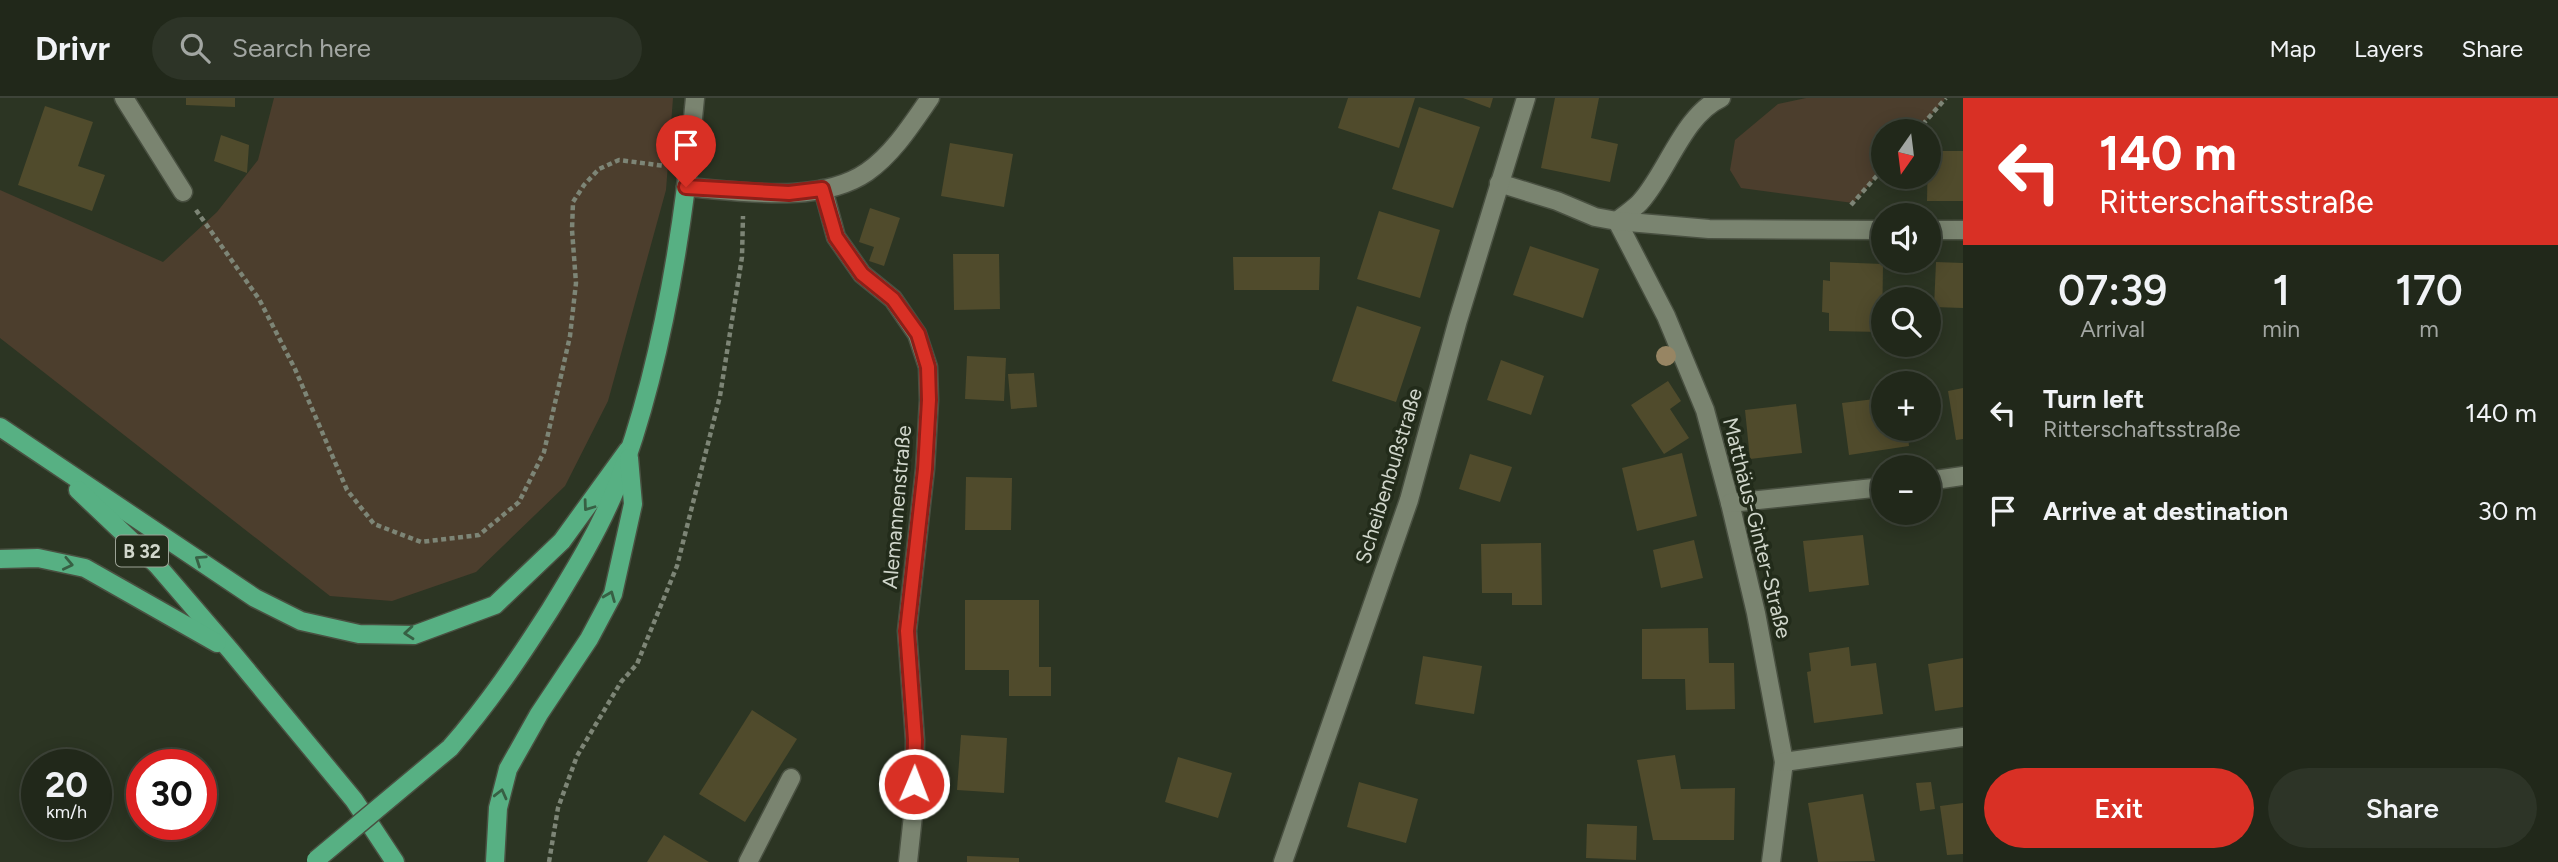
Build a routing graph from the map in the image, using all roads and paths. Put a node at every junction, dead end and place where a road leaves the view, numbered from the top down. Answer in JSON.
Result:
{"nodes":[{"id":1,"x":124,"y":98,"type":"edge"},
{"id":2,"x":695,"y":98,"type":"edge"},
{"id":3,"x":930,"y":98,"type":"edge"},
{"id":4,"x":1526,"y":98,"type":"edge"},
{"id":5,"x":1721,"y":98,"type":"edge"},
{"id":6,"x":1946,"y":98,"type":"edge"},
{"id":7,"x":1928,"y":119,"type":"edge"},
{"id":8,"x":687,"y":178,"type":"junction"},
{"id":9,"x":1871,"y":182,"type":"edge"},
{"id":10,"x":1499,"y":183,"type":"junction"},
{"id":11,"x":822,"y":189,"type":"junction"},
{"id":12,"x":744,"y":191,"type":"junction"},
{"id":13,"x":183,"y":192,"type":"joint"},
{"id":14,"x":1617,"y":221,"type":"junction"},
{"id":15,"x":1871,"y":229,"type":"edge"},
{"id":16,"x":1826,"y":230,"type":"junction"},
{"id":17,"x":1941,"y":230,"type":"edge"},
{"id":18,"x":1963,"y":230,"type":"edge"},
{"id":19,"x":0,"y":427,"type":"edge"},
{"id":20,"x":628,"y":450,"type":"junction"},
{"id":21,"x":46,"y":459,"type":"junction"},
{"id":22,"x":1963,"y":477,"type":"edge"},
{"id":23,"x":1941,"y":480,"type":"edge"},
{"id":24,"x":1871,"y":488,"type":"edge"},
{"id":25,"x":1730,"y":503,"type":"junction"},
{"id":26,"x":0,"y":559,"type":"edge"},
{"id":27,"x":230,"y":650,"type":"junction"},
{"id":28,"x":1963,"y":737,"type":"edge"},
{"id":29,"x":1784,"y":762,"type":"junction"},
{"id":30,"x":791,"y":778,"type":"dead end"},
{"id":31,"x":314,"y":861,"type":"edge"},
{"id":32,"x":395,"y":862,"type":"edge"},
{"id":33,"x":495,"y":862,"type":"edge"},
{"id":34,"x":549,"y":862,"type":"edge"},
{"id":35,"x":748,"y":862,"type":"edge"},
{"id":36,"x":908,"y":862,"type":"edge"},
{"id":37,"x":1283,"y":862,"type":"edge"},
{"id":38,"x":1771,"y":862,"type":"edge"}],
"edges":[{"from":1,"to":13,"type":"street"},
{"from":2,"to":8,"type":"street"},
{"from":3,"to":11,"type":"street"},
{"from":4,"to":10,"type":"street","name":"Scheibenbußstraße"},
{"from":5,"to":14,"type":"street"},
{"from":6,"to":7,"type":"path"},
{"from":8,"to":12,"type":"street"},
{"from":8,"to":13,"type":"path"},
{"from":8,"to":20,"type":"main road"},
{"from":9,"to":16,"type":"path"},
{"from":10,"to":14,"type":"street"},
{"from":10,"to":37,"type":"street","name":"Scheibenbußstraße"},
{"from":11,"to":12,"type":"street"},
{"from":11,"to":36,"type":"street","name":"Alemannenstraße"},
{"from":12,"to":34,"type":"path"},
{"from":14,"to":16,"type":"street"},
{"from":14,"to":25,"type":"street","name":"Matthäus-Ginter-Straße"},
{"from":15,"to":16,"type":"street"},
{"from":17,"to":18,"type":"street"},
{"from":19,"to":21,"type":"main road","number":"B 32"},
{"from":20,"to":21,"type":"main road","one_way":true},
{"from":20,"to":31,"type":"main road","bridge":true},
{"from":33,"to":20,"type":"main road","one_way":true},
{"from":21,"to":27,"type":"main road","number":"B 32"},
{"from":22,"to":23,"type":"street"},
{"from":24,"to":25,"type":"street"},
{"from":25,"to":29,"type":"street","name":"Matthäus-Ginter-Straße"},
{"from":26,"to":27,"type":"main road","one_way":true},
{"from":27,"to":32,"type":"main road","number":"B 32"},
{"from":28,"to":29,"type":"street"},
{"from":29,"to":38,"type":"street","name":"Matthäus-Ginter-Straße"},
{"from":30,"to":35,"type":"street"}]}
